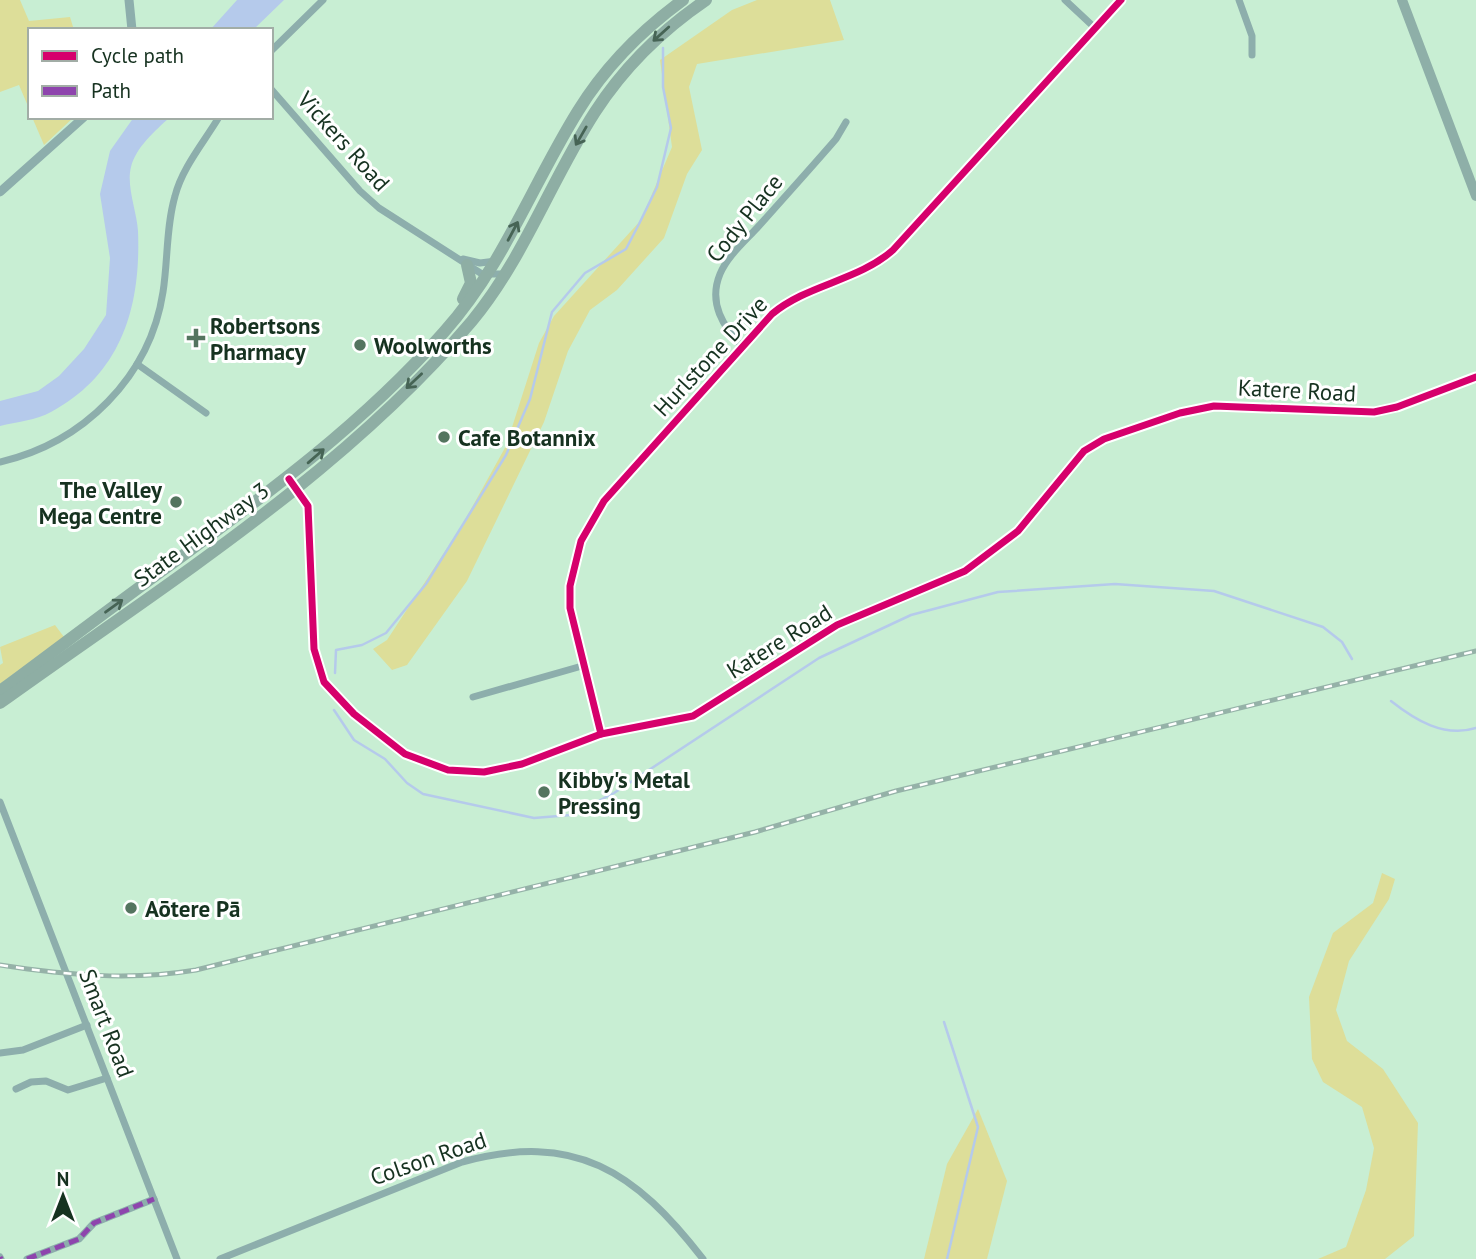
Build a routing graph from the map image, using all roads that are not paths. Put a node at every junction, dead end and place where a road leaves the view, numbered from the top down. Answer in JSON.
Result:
{"nodes":[{"id":1,"x":129,"y":0,"type":"edge"},
{"id":2,"x":323,"y":0,"type":"edge"},
{"id":3,"x":683,"y":0,"type":"edge"},
{"id":4,"x":706,"y":0,"type":"edge"},
{"id":5,"x":1065,"y":0,"type":"edge"},
{"id":6,"x":1121,"y":0,"type":"edge"},
{"id":7,"x":1240,"y":0,"type":"edge"},
{"id":8,"x":1402,"y":0,"type":"edge"},
{"id":9,"x":1095,"y":27,"type":"junction"},
{"id":10,"x":132,"y":28,"type":"edge"},
{"id":11,"x":273,"y":49,"type":"edge"},
{"id":12,"x":1252,"y":55,"type":"dead end"},
{"id":13,"x":273,"y":91,"type":"edge"},
{"id":14,"x":82,"y":119,"type":"edge"},
{"id":15,"x":218,"y":119,"type":"edge"},
{"id":16,"x":846,"y":121,"type":"dead end"},
{"id":17,"x":0,"y":192,"type":"edge"},
{"id":18,"x":1476,"y":196,"type":"edge"},
{"id":19,"x":498,"y":260,"type":"junction"},
{"id":20,"x":465,"y":262,"type":"junction"},
{"id":21,"x":506,"y":274,"type":"junction"},
{"id":22,"x":489,"y":275,"type":"junction"},
{"id":23,"x":434,"y":343,"type":"junction"},
{"id":24,"x":743,"y":346,"type":"junction"},
{"id":25,"x":137,"y":364,"type":"junction"},
{"id":26,"x":1476,"y":377,"type":"edge"},
{"id":27,"x":206,"y":413,"type":"dead end"},
{"id":28,"x":0,"y":462,"type":"edge"},
{"id":29,"x":293,"y":484,"type":"junction"},
{"id":30,"x":159,"y":581,"type":"junction"},
{"id":31,"x":582,"y":666,"type":"junction"},
{"id":32,"x":0,"y":691,"type":"edge"},
{"id":33,"x":473,"y":697,"type":"dead end"},
{"id":34,"x":0,"y":702,"type":"edge"},
{"id":35,"x":601,"y":734,"type":"junction"},
{"id":36,"x":0,"y":802,"type":"edge"},
{"id":37,"x":87,"y":1026,"type":"junction"},
{"id":38,"x":0,"y":1053,"type":"edge"},
{"id":39,"x":107,"y":1078,"type":"junction"},
{"id":40,"x":16,"y":1089,"type":"dead end"},
{"id":41,"x":154,"y":1199,"type":"junction"},
{"id":42,"x":27,"y":1259,"type":"edge"},
{"id":43,"x":177,"y":1259,"type":"edge"},
{"id":44,"x":220,"y":1259,"type":"edge"},
{"id":45,"x":703,"y":1259,"type":"edge"}],
"edges":[{"from":1,"to":10,"type":"street"},
{"from":2,"to":11,"type":"street"},
{"from":19,"to":3,"type":"highway","name":"State Highway 3","one_way":true},
{"from":4,"to":21,"type":"highway","name":"State Highway 3","one_way":true},
{"from":5,"to":9,"type":"street"},
{"from":6,"to":9,"type":"street","name":"Hurlstone Drive"},
{"from":7,"to":12,"type":"street"},
{"from":8,"to":18,"type":"main road"},
{"from":9,"to":24,"type":"street","name":"Hurlstone Drive"},
{"from":13,"to":20,"type":"street","name":"Vickers Road"},
{"from":14,"to":17,"type":"street"},
{"from":15,"to":25,"type":"street"},
{"from":16,"to":24,"type":"street","name":"Cody Place"},
{"from":19,"to":20,"type":"street","name":"Vickers Road"},
{"from":19,"to":22,"type":"highway","name":"State Highway 3"},
{"from":20,"to":22,"type":"street","name":"Vickers Road"},
{"from":20,"to":23,"type":"highway"},
{"from":21,"to":22,"type":"street","name":"Vickers Road"},
{"from":21,"to":29,"type":"highway","name":"State Highway 3","one_way":true},
{"from":22,"to":23,"type":"highway","name":"State Highway 3"},
{"from":29,"to":23,"type":"highway","name":"State Highway 3","one_way":true},
{"from":24,"to":31,"type":"street","name":"Hurlstone Drive"},
{"from":25,"to":27,"type":"street"},
{"from":25,"to":28,"type":"street"},
{"from":26,"to":35,"type":"street","name":"Katere Road"},
{"from":29,"to":30,"type":"highway","name":"State Highway 3"},
{"from":29,"to":35,"type":"street","name":"Katere Road"},
{"from":32,"to":30,"type":"highway","name":"State Highway 3","one_way":true},
{"from":30,"to":34,"type":"highway","name":"State Highway 3"},
{"from":31,"to":33,"type":"street"},
{"from":31,"to":35,"type":"street","name":"Hurlstone Drive"},
{"from":36,"to":37,"type":"street","name":"Smart Road"},
{"from":37,"to":38,"type":"street"},
{"from":37,"to":39,"type":"street","name":"Smart Road"},
{"from":39,"to":40,"type":"street"},
{"from":39,"to":41,"type":"street","name":"Smart Road"},
{"from":41,"to":42,"type":"street"},
{"from":41,"to":43,"type":"street","name":"Smart Road"},
{"from":44,"to":45,"type":"street","name":"Colson Road"}]}
